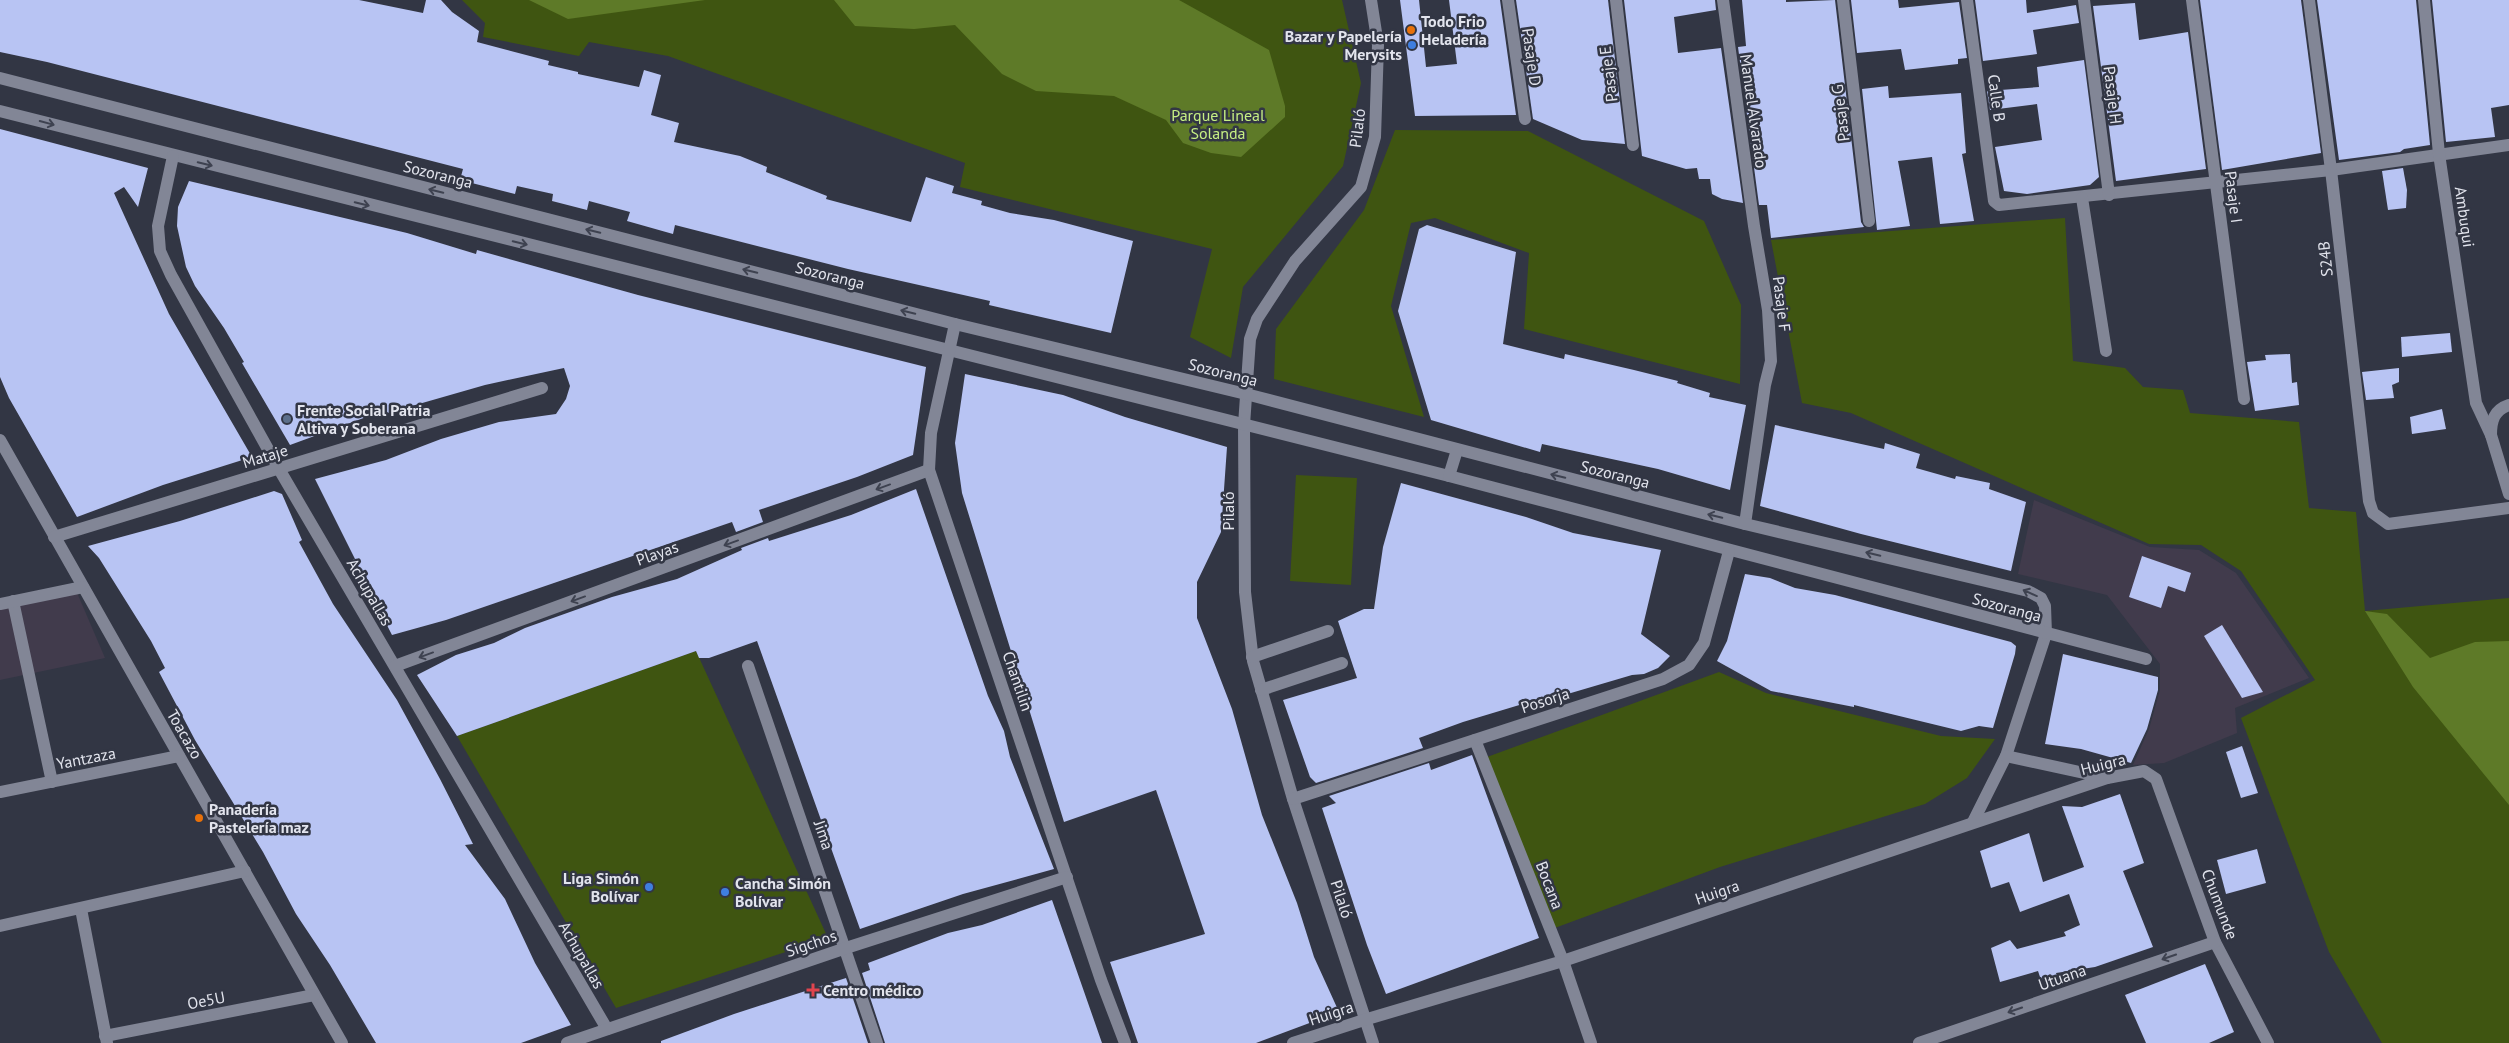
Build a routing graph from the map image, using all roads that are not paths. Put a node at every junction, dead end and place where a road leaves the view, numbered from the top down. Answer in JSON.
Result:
{"nodes":[{"id":1,"x":1371,"y":0,"type":"edge"},
{"id":2,"x":1508,"y":0,"type":"edge"},
{"id":3,"x":1616,"y":0,"type":"edge"},
{"id":4,"x":1723,"y":0,"type":"edge"},
{"id":5,"x":1843,"y":0,"type":"edge"},
{"id":6,"x":1967,"y":0,"type":"edge"},
{"id":7,"x":2084,"y":0,"type":"edge"},
{"id":8,"x":2192,"y":0,"type":"edge"},
{"id":9,"x":2309,"y":0,"type":"edge"},
{"id":10,"x":2424,"y":0,"type":"edge"},
{"id":11,"x":0,"y":78,"type":"edge"},
{"id":12,"x":0,"y":111,"type":"edge"},
{"id":13,"x":1524,"y":119,"type":"dead end"},
{"id":14,"x":1633,"y":145,"type":"dead end"},
{"id":15,"x":2509,"y":145,"type":"edge"},
{"id":16,"x":2440,"y":154,"type":"junction"},
{"id":17,"x":173,"y":156,"type":"junction"},
{"id":18,"x":2332,"y":170,"type":"junction"},
{"id":19,"x":2216,"y":183,"type":"junction"},
{"id":20,"x":2110,"y":194,"type":"junction"},
{"id":21,"x":2082,"y":198,"type":"junction"},
{"id":22,"x":1869,"y":222,"type":"dead end"},
{"id":23,"x":1754,"y":226,"type":"joint"},
{"id":24,"x":955,"y":324,"type":"junction"},
{"id":25,"x":949,"y":351,"type":"junction"},
{"id":26,"x":2106,"y":351,"type":"dead end"},
{"id":27,"x":542,"y":388,"type":"dead end"},
{"id":28,"x":1246,"y":394,"type":"junction"},
{"id":29,"x":2244,"y":399,"type":"dead end"},
{"id":30,"x":2509,"y":405,"type":"edge"},
{"id":31,"x":1244,"y":425,"type":"junction"},
{"id":32,"x":2491,"y":435,"type":"junction"},
{"id":33,"x":0,"y":440,"type":"edge"},
{"id":34,"x":1457,"y":450,"type":"junction"},
{"id":35,"x":5,"y":460,"type":"edge"},
{"id":36,"x":279,"y":469,"type":"junction"},
{"id":37,"x":929,"y":470,"type":"junction"},
{"id":38,"x":1448,"y":476,"type":"junction"},
{"id":39,"x":2509,"y":494,"type":"edge"},
{"id":40,"x":2509,"y":508,"type":"edge"},
{"id":41,"x":1745,"y":524,"type":"junction"},
{"id":42,"x":54,"y":538,"type":"junction"},
{"id":43,"x":1729,"y":551,"type":"junction"},
{"id":44,"x":83,"y":587,"type":"junction"},
{"id":45,"x":13,"y":601,"type":"junction"},
{"id":46,"x":0,"y":604,"type":"edge"},
{"id":47,"x":1328,"y":631,"type":"dead end"},
{"id":48,"x":2046,"y":634,"type":"junction"},
{"id":49,"x":1252,"y":657,"type":"junction"},
{"id":50,"x":2146,"y":659,"type":"dead end"},
{"id":51,"x":1342,"y":664,"type":"dead end"},
{"id":52,"x":395,"y":666,"type":"junction"},
{"id":53,"x":748,"y":666,"type":"dead end"},
{"id":54,"x":1261,"y":690,"type":"junction"},
{"id":55,"x":1476,"y":740,"type":"junction"},
{"id":56,"x":179,"y":756,"type":"junction"},
{"id":57,"x":2006,"y":756,"type":"junction"},
{"id":58,"x":2150,"y":774,"type":"joint"},
{"id":59,"x":2107,"y":778,"type":"junction"},
{"id":60,"x":52,"y":782,"type":"junction"},
{"id":61,"x":0,"y":792,"type":"edge"},
{"id":62,"x":1293,"y":799,"type":"junction"},
{"id":63,"x":1973,"y":822,"type":"junction"},
{"id":64,"x":245,"y":871,"type":"junction"},
{"id":65,"x":1067,"y":877,"type":"junction"},
{"id":66,"x":81,"y":908,"type":"junction"},
{"id":67,"x":0,"y":926,"type":"edge"},
{"id":68,"x":2215,"y":942,"type":"junction"},
{"id":69,"x":846,"y":948,"type":"junction"},
{"id":70,"x":1563,"y":961,"type":"junction"},
{"id":71,"x":314,"y":995,"type":"junction"},
{"id":72,"x":1364,"y":1020,"type":"junction"},
{"id":73,"x":607,"y":1030,"type":"junction"},
{"id":74,"x":106,"y":1040,"type":"edge"},
{"id":75,"x":342,"y":1043,"type":"edge"},
{"id":76,"x":567,"y":1043,"type":"edge"},
{"id":77,"x":877,"y":1043,"type":"edge"},
{"id":78,"x":1125,"y":1043,"type":"edge"},
{"id":79,"x":1294,"y":1043,"type":"edge"},
{"id":80,"x":1373,"y":1043,"type":"edge"},
{"id":81,"x":1591,"y":1043,"type":"edge"},
{"id":82,"x":1919,"y":1043,"type":"edge"},
{"id":83,"x":2268,"y":1043,"type":"edge"}],
"edges":[{"from":1,"to":28,"type":"street","name":"Pilaló"},
{"from":2,"to":13,"type":"street","name":"Pasaje D"},
{"from":3,"to":14,"type":"street","name":"Pasaje E"},
{"from":4,"to":23,"type":"street","name":"Manuel Alvarado"},
{"from":5,"to":22,"type":"street","name":"Pasaje G"},
{"from":6,"to":21,"type":"street","name":"Calle B"},
{"from":7,"to":20,"type":"street","name":"Pasaje H"},
{"from":8,"to":19,"type":"street","name":"Pasaje I"},
{"from":9,"to":18,"type":"street","name":"S24B"},
{"from":10,"to":16,"type":"street","name":"Ambuqui"},
{"from":24,"to":11,"type":"street","name":"Sozoranga","one_way":true},
{"from":12,"to":17,"type":"street","name":"Sozoranga","one_way":true},
{"from":15,"to":16,"type":"street"},
{"from":16,"to":18,"type":"street"},
{"from":16,"to":32,"type":"street","name":"Ambuqui"},
{"from":17,"to":25,"type":"street","name":"Sozoranga","one_way":true},
{"from":17,"to":36,"type":"street","name":"Achupallas"},
{"from":18,"to":19,"type":"street"},
{"from":18,"to":40,"type":"street","name":"S24B"},
{"from":19,"to":20,"type":"street"},
{"from":19,"to":29,"type":"street","name":"Pasaje I"},
{"from":20,"to":21,"type":"street"},
{"from":21,"to":26,"type":"street"},
{"from":23,"to":41,"type":"street","name":"Pasaje F"},
{"from":24,"to":25,"type":"street","name":"Chantilin"},
{"from":24,"to":28,"type":"street","name":"Sozoranga"},
{"from":25,"to":31,"type":"street","name":"Sozoranga"},
{"from":25,"to":37,"type":"street","name":"Chantilin"},
{"from":27,"to":36,"type":"street","name":"Mataje"},
{"from":28,"to":31,"type":"street","name":"Pilaló"},
{"from":28,"to":34,"type":"street","name":"Sozoranga"},
{"from":30,"to":32,"type":"street","name":"Ambuqui"},
{"from":31,"to":38,"type":"street","name":"Sozoranga"},
{"from":31,"to":49,"type":"street","name":"Pilaló"},
{"from":32,"to":39,"type":"street","name":"Ambuqui"},
{"from":33,"to":35,"type":"street","name":"Toacazo"},
{"from":34,"to":38,"type":"street"},
{"from":41,"to":34,"type":"street","name":"Sozoranga","one_way":true},
{"from":35,"to":42,"type":"street","name":"Toacazo"},
{"from":36,"to":42,"type":"street","name":"Mataje"},
{"from":36,"to":52,"type":"street","name":"Achupallas"},
{"from":37,"to":52,"type":"street","name":"Playas","one_way":true},
{"from":37,"to":65,"type":"street","name":"Chantilin"},
{"from":38,"to":43,"type":"street","name":"Sozoranga"},
{"from":48,"to":41,"type":"street","name":"Sozoranga","one_way":true},
{"from":42,"to":44,"type":"street","name":"Toacazo"},
{"from":43,"to":48,"type":"street","name":"Sozoranga"},
{"from":43,"to":55,"type":"street","name":"Posorja"},
{"from":44,"to":45,"type":"street"},
{"from":44,"to":56,"type":"street","name":"Toacazo"},
{"from":45,"to":46,"type":"street"},
{"from":45,"to":60,"type":"street"},
{"from":47,"to":49,"type":"street"},
{"from":48,"to":50,"type":"street"},
{"from":48,"to":57,"type":"street"},
{"from":49,"to":54,"type":"street","name":"Pilaló"},
{"from":51,"to":54,"type":"street"},
{"from":52,"to":73,"type":"street","name":"Achupallas"},
{"from":53,"to":69,"type":"street","name":"Jima"},
{"from":54,"to":62,"type":"street","name":"Pilaló"},
{"from":55,"to":62,"type":"street","name":"Posorja"},
{"from":55,"to":70,"type":"street","name":"Bocana"},
{"from":56,"to":60,"type":"street","name":"Yantzaza"},
{"from":56,"to":64,"type":"street","name":"Toacazo"},
{"from":57,"to":59,"type":"street"},
{"from":57,"to":63,"type":"street"},
{"from":58,"to":59,"type":"street","name":"Huigra"},
{"from":58,"to":68,"type":"street","name":"Chumunde"},
{"from":59,"to":63,"type":"street","name":"Huigra"},
{"from":60,"to":61,"type":"street","name":"Yantzaza"},
{"from":62,"to":72,"type":"street","name":"Pilaló"},
{"from":63,"to":70,"type":"street","name":"Huigra"},
{"from":64,"to":66,"type":"street"},
{"from":64,"to":71,"type":"street","name":"Toacazo"},
{"from":65,"to":69,"type":"street","name":"Sigchos"},
{"from":65,"to":78,"type":"street","name":"Chantilin"},
{"from":66,"to":67,"type":"street"},
{"from":66,"to":74,"type":"street"},
{"from":68,"to":82,"type":"street","name":"Utuana","one_way":true},
{"from":68,"to":83,"type":"street","name":"Chumunde"},
{"from":69,"to":73,"type":"street","name":"Sigchos"},
{"from":69,"to":77,"type":"street","name":"Jima"},
{"from":70,"to":72,"type":"street","name":"Huigra"},
{"from":70,"to":81,"type":"street","name":"Bocana"},
{"from":71,"to":74,"type":"street","name":"Oe5U"},
{"from":71,"to":75,"type":"street","name":"Toacazo"},
{"from":72,"to":79,"type":"street","name":"Huigra"},
{"from":72,"to":80,"type":"street","name":"Pilaló"},
{"from":73,"to":76,"type":"street","name":"Sigchos"}]}
